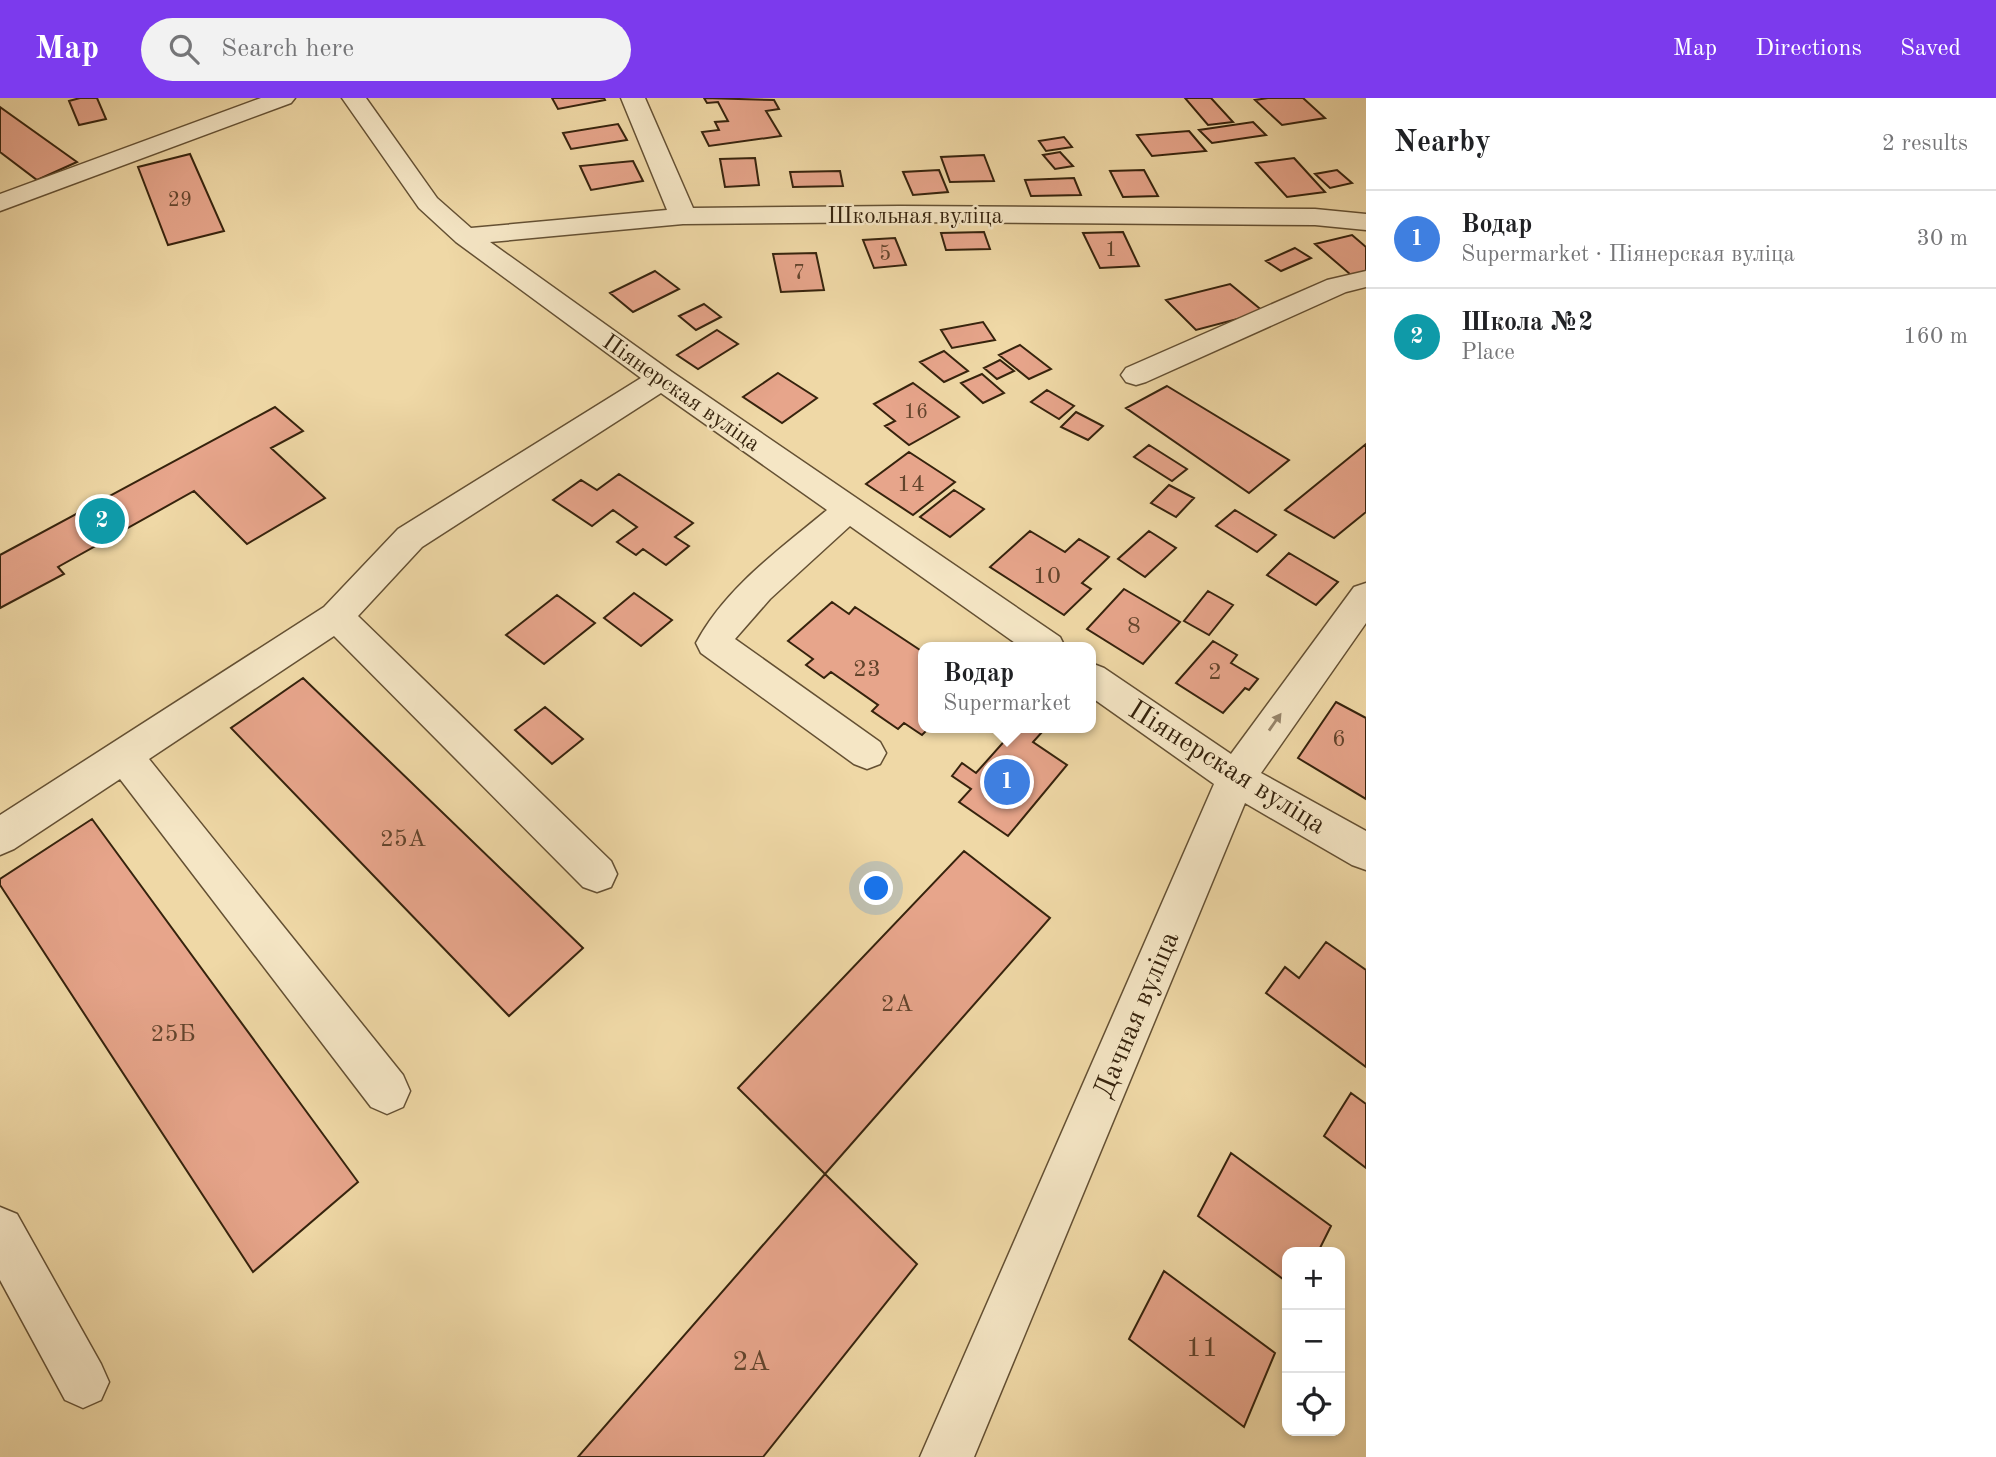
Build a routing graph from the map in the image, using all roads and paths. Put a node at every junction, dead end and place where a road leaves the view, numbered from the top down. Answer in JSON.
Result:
{"nodes":[{"id":1,"x":283,"y":98,"type":"edge"},
{"id":2,"x":354,"y":98,"type":"edge"},
{"id":3,"x":634,"y":98,"type":"edge"},
{"id":4,"x":0,"y":203,"type":"edge"},
{"id":5,"x":683,"y":216,"type":"junction"},
{"id":6,"x":1366,"y":222,"type":"edge"},
{"id":7,"x":465,"y":236,"type":"junction"},
{"id":8,"x":1366,"y":279,"type":"edge"},
{"id":9,"x":1136,"y":375,"type":"dead end"},
{"id":10,"x":662,"y":379,"type":"junction"},
{"id":11,"x":848,"y":509,"type":"junction"},
{"id":12,"x":1366,"y":596,"type":"edge"},
{"id":13,"x":336,"y":617,"type":"junction"},
{"id":14,"x":1040,"y":642,"type":"edge"},
{"id":15,"x":1096,"y":681,"type":"edge"},
{"id":16,"x":867,"y":752,"type":"dead end"},
{"id":17,"x":124,"y":756,"type":"junction"},
{"id":18,"x":1236,"y":778,"type":"junction"},
{"id":19,"x":0,"y":837,"type":"edge"},
{"id":20,"x":1366,"y":852,"type":"edge"},
{"id":21,"x":597,"y":874,"type":"dead end"},
{"id":22,"x":387,"y":1091,"type":"dead end"},
{"id":23,"x":0,"y":1231,"type":"edge"},
{"id":24,"x":83,"y":1382,"type":"dead end"},
{"id":25,"x":947,"y":1457,"type":"edge"}],
"edges":[{"from":1,"to":4,"type":"street"},
{"from":2,"to":7,"type":"street","name":"Піянерская вуліца"},
{"from":3,"to":5,"type":"street"},
{"from":5,"to":6,"type":"street","name":"Школьная вуліца"},
{"from":5,"to":7,"type":"street","name":"Школьная вуліца"},
{"from":7,"to":10,"type":"street","name":"Піянерская вуліца"},
{"from":8,"to":9,"type":"street"},
{"from":10,"to":11,"type":"street","name":"Піянерская вуліца"},
{"from":10,"to":13,"type":"street"},
{"from":11,"to":14,"type":"street","name":"Піянерская вуліца"},
{"from":11,"to":16,"type":"street"},
{"from":18,"to":12,"type":"street","name":"Дачная вуліца","one_way":true},
{"from":13,"to":17,"type":"street"},
{"from":13,"to":21,"type":"street"},
{"from":15,"to":18,"type":"street","name":"Піянерская вуліца"},
{"from":17,"to":19,"type":"street"},
{"from":17,"to":22,"type":"street"},
{"from":18,"to":20,"type":"street","name":"Піянерская вуліца"},
{"from":18,"to":25,"type":"street","name":"Дачная вуліца"},
{"from":23,"to":24,"type":"street"}]}
